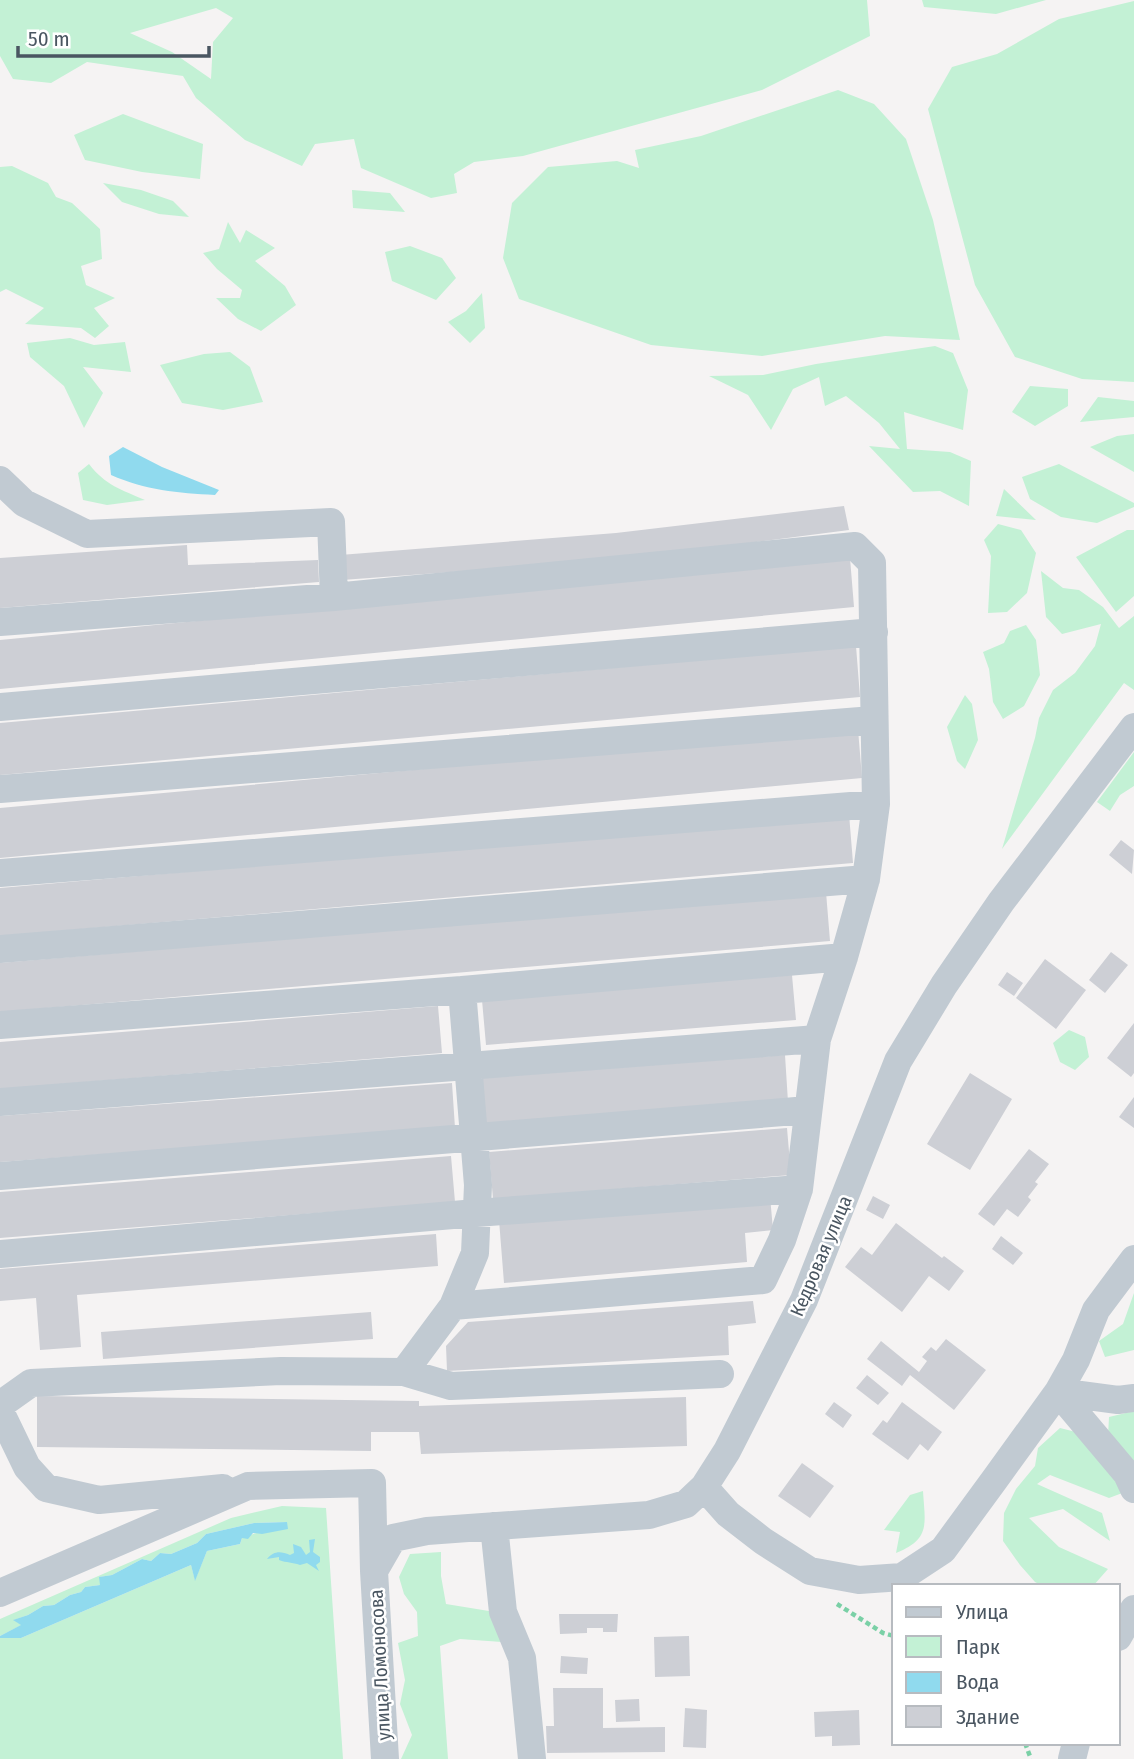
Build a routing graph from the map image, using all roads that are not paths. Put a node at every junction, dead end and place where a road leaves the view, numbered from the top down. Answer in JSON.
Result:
{"nodes":[{"id":1,"x":0,"y":480,"type":"edge"},
{"id":2,"x":334,"y":597,"type":"junction"},
{"id":3,"x":0,"y":622,"type":"edge"},
{"id":4,"x":874,"y":632,"type":"junction"},
{"id":5,"x":0,"y":707,"type":"edge"},
{"id":6,"x":873,"y":720,"type":"junction"},
{"id":7,"x":1134,"y":727,"type":"edge"},
{"id":8,"x":0,"y":789,"type":"edge"},
{"id":9,"x":876,"y":804,"type":"junction"},
{"id":10,"x":0,"y":873,"type":"edge"},
{"id":11,"x":866,"y":879,"type":"junction"},
{"id":12,"x":0,"y":949,"type":"edge"},
{"id":13,"x":844,"y":957,"type":"junction"},
{"id":14,"x":462,"y":990,"type":"junction"},
{"id":15,"x":0,"y":1026,"type":"edge"},
{"id":16,"x":817,"y":1039,"type":"junction"},
{"id":17,"x":467,"y":1065,"type":"junction"},
{"id":18,"x":0,"y":1102,"type":"edge"},
{"id":19,"x":808,"y":1110,"type":"junction"},
{"id":20,"x":474,"y":1138,"type":"junction"},
{"id":21,"x":0,"y":1176,"type":"edge"},
{"id":22,"x":799,"y":1189,"type":"junction"},
{"id":23,"x":476,"y":1213,"type":"junction"},
{"id":24,"x":0,"y":1254,"type":"edge"},
{"id":25,"x":1134,"y":1259,"type":"edge"},
{"id":26,"x":453,"y":1306,"type":"junction"},
{"id":27,"x":404,"y":1372,"type":"junction"},
{"id":28,"x":720,"y":1374,"type":"dead end"},
{"id":29,"x":1058,"y":1392,"type":"junction"},
{"id":30,"x":1134,"y":1398,"type":"edge"},
{"id":31,"x":0,"y":1405,"type":"edge"},
{"id":32,"x":0,"y":1411,"type":"edge"},
{"id":33,"x":248,"y":1486,"type":"junction"},
{"id":34,"x":704,"y":1487,"type":"junction"},
{"id":35,"x":1134,"y":1489,"type":"edge"},
{"id":36,"x":494,"y":1526,"type":"junction"},
{"id":37,"x":374,"y":1571,"type":"junction"},
{"id":38,"x":0,"y":1593,"type":"edge"},
{"id":39,"x":1134,"y":1609,"type":"edge"},
{"id":40,"x":1120,"y":1634,"type":"edge"},
{"id":41,"x":385,"y":1759,"type":"edge"},
{"id":42,"x":532,"y":1759,"type":"edge"}],
"edges":[{"from":1,"to":2,"type":"street"},
{"from":2,"to":3,"type":"street"},
{"from":2,"to":4,"type":"street"},
{"from":4,"to":5,"type":"street"},
{"from":4,"to":6,"type":"street"},
{"from":6,"to":8,"type":"street"},
{"from":6,"to":9,"type":"street"},
{"from":7,"to":34,"type":"street","name":"Кедровая улица"},
{"from":9,"to":10,"type":"street"},
{"from":9,"to":11,"type":"street"},
{"from":11,"to":12,"type":"street"},
{"from":11,"to":13,"type":"street"},
{"from":13,"to":14,"type":"street"},
{"from":13,"to":16,"type":"street"},
{"from":14,"to":15,"type":"street"},
{"from":14,"to":17,"type":"street"},
{"from":16,"to":17,"type":"street"},
{"from":16,"to":19,"type":"street"},
{"from":17,"to":18,"type":"street"},
{"from":17,"to":20,"type":"street"},
{"from":19,"to":20,"type":"street"},
{"from":19,"to":22,"type":"street"},
{"from":20,"to":21,"type":"street"},
{"from":20,"to":23,"type":"street"},
{"from":22,"to":23,"type":"street"},
{"from":22,"to":26,"type":"street"},
{"from":23,"to":24,"type":"street"},
{"from":23,"to":26,"type":"street"},
{"from":25,"to":29,"type":"street"},
{"from":26,"to":27,"type":"street"},
{"from":27,"to":28,"type":"street"},
{"from":27,"to":31,"type":"street"},
{"from":29,"to":30,"type":"street"},
{"from":29,"to":34,"type":"street"},
{"from":29,"to":35,"type":"street"},
{"from":32,"to":33,"type":"street"},
{"from":33,"to":37,"type":"street","name":"улица Ломоносова"},
{"from":33,"to":38,"type":"street"},
{"from":34,"to":36,"type":"street","name":"Кедровая улица"},
{"from":36,"to":37,"type":"street","name":"Кедровая улица"},
{"from":36,"to":42,"type":"street"},
{"from":37,"to":41,"type":"street","name":"улица Ломоносова"},
{"from":39,"to":40,"type":"street"}]}
